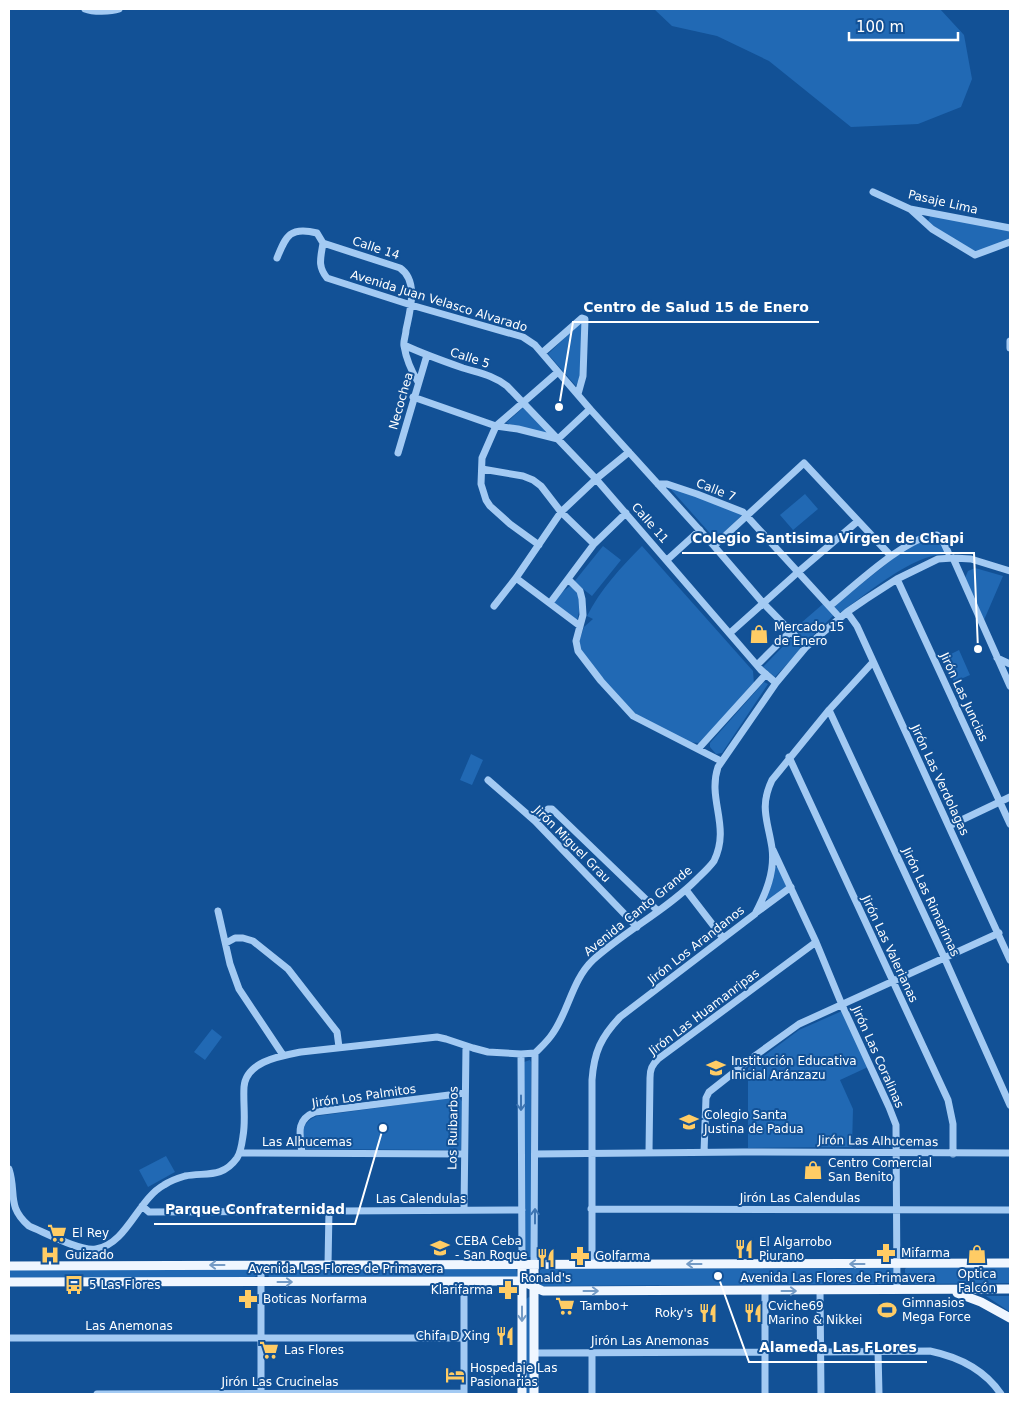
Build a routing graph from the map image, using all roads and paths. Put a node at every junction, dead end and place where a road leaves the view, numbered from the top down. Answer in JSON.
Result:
{"nodes":[{"id":1,"x":84,"y":9,"type":"edge"},
{"id":2,"x":119,"y":9,"type":"edge"},
{"id":3,"x":873,"y":192,"type":"dead end"},
{"id":4,"x":910,"y":209,"type":"junction"},
{"id":5,"x":1010,"y":228,"type":"edge"},
{"id":6,"x":1010,"y":242,"type":"edge"},
{"id":7,"x":324,"y":243,"type":"junction"},
{"id":8,"x":277,"y":258,"type":"dead end"},
{"id":9,"x":411,"y":306,"type":"junction"},
{"id":10,"x":1010,"y":341,"type":"edge"},
{"id":11,"x":404,"y":344,"type":"junction"},
{"id":12,"x":1010,"y":348,"type":"edge"},
{"id":13,"x":542,"y":353,"type":"junction"},
{"id":14,"x":427,"y":355,"type":"junction"},
{"id":15,"x":558,"y":372,"type":"junction"},
{"id":16,"x":418,"y":382,"type":"junction"},
{"id":17,"x":578,"y":394,"type":"junction"},
{"id":18,"x":413,"y":397,"type":"junction"},
{"id":19,"x":523,"y":404,"type":"junction"},
{"id":20,"x":590,"y":409,"type":"junction"},
{"id":21,"x":496,"y":426,"type":"junction"},
{"id":22,"x":558,"y":439,"type":"junction"},
{"id":23,"x":629,"y":452,"type":"junction"},
{"id":24,"x":398,"y":453,"type":"dead end"},
{"id":25,"x":482,"y":469,"type":"junction"},
{"id":26,"x":596,"y":479,"type":"junction"},
{"id":27,"x":658,"y":484,"type":"junction"},
{"id":28,"x":561,"y":512,"type":"junction"},
{"id":29,"x":626,"y":514,"type":"junction"},
{"id":30,"x":747,"y":517,"type":"junction"},
{"id":31,"x":858,"y":520,"type":"junction"},
{"id":32,"x":700,"y":530,"type":"junction"},
{"id":33,"x":594,"y":544,"type":"junction"},
{"id":34,"x":538,"y":545,"type":"junction"},
{"id":35,"x":714,"y":546,"type":"junction"},
{"id":36,"x":948,"y":552,"type":"dead end"},
{"id":37,"x":891,"y":556,"type":"junction"},
{"id":38,"x":953,"y":558,"type":"junction"},
{"id":39,"x":667,"y":560,"type":"junction"},
{"id":40,"x":1010,"y":571,"type":"edge"},
{"id":41,"x":797,"y":572,"type":"junction"},
{"id":42,"x":516,"y":578,"type":"junction"},
{"id":43,"x":897,"y":579,"type":"junction"},
{"id":44,"x":569,"y":580,"type":"junction"},
{"id":45,"x":550,"y":603,"type":"junction"},
{"id":46,"x":763,"y":603,"type":"junction"},
{"id":47,"x":494,"y":606,"type":"dead end"},
{"id":48,"x":830,"y":606,"type":"junction"},
{"id":49,"x":847,"y":612,"type":"junction"},
{"id":50,"x":840,"y":618,"type":"junction"},
{"id":51,"x":580,"y":626,"type":"junction"},
{"id":52,"x":790,"y":632,"type":"junction"},
{"id":53,"x":730,"y":633,"type":"junction"},
{"id":54,"x":806,"y":647,"type":"junction"},
{"id":55,"x":998,"y":658,"type":"junction"},
{"id":56,"x":872,"y":662,"type":"junction"},
{"id":57,"x":1010,"y":664,"type":"edge"},
{"id":58,"x":757,"y":665,"type":"junction"},
{"id":59,"x":766,"y":674,"type":"junction"},
{"id":60,"x":776,"y":683,"type":"junction"},
{"id":61,"x":1010,"y":686,"type":"edge"},
{"id":62,"x":829,"y":710,"type":"junction"},
{"id":63,"x":699,"y":748,"type":"junction"},
{"id":64,"x":789,"y":757,"type":"junction"},
{"id":65,"x":721,"y":761,"type":"junction"},
{"id":66,"x":488,"y":780,"type":"dead end"},
{"id":67,"x":1010,"y":797,"type":"edge"},
{"id":68,"x":1000,"y":802,"type":"junction"},
{"id":69,"x":535,"y":821,"type":"junction"},
{"id":70,"x":1010,"y":824,"type":"edge"},
{"id":71,"x":949,"y":826,"type":"junction"},
{"id":72,"x":772,"y":847,"type":"junction"},
{"id":73,"x":791,"y":887,"type":"junction"},
{"id":74,"x":686,"y":890,"type":"junction"},
{"id":75,"x":218,"y":911,"type":"dead end"},
{"id":76,"x":658,"y":912,"type":"junction"},
{"id":77,"x":755,"y":914,"type":"junction"},
{"id":78,"x":637,"y":927,"type":"junction"},
{"id":79,"x":998,"y":933,"type":"junction"},
{"id":80,"x":724,"y":938,"type":"junction"},
{"id":81,"x":816,"y":942,"type":"junction"},
{"id":82,"x":226,"y":943,"type":"junction"},
{"id":83,"x":944,"y":957,"type":"junction"},
{"id":84,"x":1010,"y":960,"type":"edge"},
{"id":85,"x":892,"y":982,"type":"junction"},
{"id":86,"x":842,"y":1005,"type":"junction"},
{"id":87,"x":466,"y":1046,"type":"junction"},
{"id":88,"x":339,"y":1047,"type":"junction"},
{"id":89,"x":535,"y":1053,"type":"junction"},
{"id":90,"x":521,"y":1054,"type":"junction"},
{"id":91,"x":283,"y":1055,"type":"junction"},
{"id":92,"x":465,"y":1093,"type":"junction"},
{"id":93,"x":1010,"y":1105,"type":"edge"},
{"id":94,"x":649,"y":1152,"type":"junction"},
{"id":95,"x":704,"y":1152,"type":"junction"},
{"id":96,"x":896,"y":1152,"type":"junction"},
{"id":97,"x":240,"y":1153,"type":"junction"},
{"id":98,"x":302,"y":1153,"type":"junction"},
{"id":99,"x":590,"y":1153,"type":"junction"},
{"id":100,"x":1010,"y":1153,"type":"edge"},
{"id":101,"x":464,"y":1154,"type":"junction"},
{"id":102,"x":534,"y":1154,"type":"junction"},
{"id":103,"x":953,"y":1154,"type":"junction"},
{"id":104,"x":9,"y":1168,"type":"edge"},
{"id":105,"x":142,"y":1206,"type":"junction"},
{"id":106,"x":590,"y":1209,"type":"junction"},
{"id":107,"x":328,"y":1210,"type":"junction"},
{"id":108,"x":464,"y":1210,"type":"junction"},
{"id":109,"x":522,"y":1210,"type":"junction"},
{"id":110,"x":896,"y":1210,"type":"junction"},
{"id":111,"x":1010,"y":1210,"type":"edge"},
{"id":112,"x":1010,"y":1263,"type":"edge"},
{"id":113,"x":592,"y":1264,"type":"junction"},
{"id":114,"x":897,"y":1264,"type":"junction"},
{"id":115,"x":261,"y":1265,"type":"junction"},
{"id":116,"x":328,"y":1265,"type":"junction"},
{"id":117,"x":522,"y":1265,"type":"junction"},
{"id":118,"x":534,"y":1265,"type":"junction"},
{"id":119,"x":9,"y":1266,"type":"edge"},
{"id":120,"x":464,"y":1281,"type":"junction"},
{"id":121,"x":522,"y":1281,"type":"junction"},
{"id":122,"x":9,"y":1282,"type":"edge"},
{"id":123,"x":261,"y":1282,"type":"junction"},
{"id":124,"x":534,"y":1287,"type":"junction"},
{"id":125,"x":1010,"y":1289,"type":"edge"},
{"id":126,"x":898,"y":1290,"type":"junction"},
{"id":127,"x":765,"y":1291,"type":"junction"},
{"id":128,"x":820,"y":1291,"type":"junction"},
{"id":129,"x":952,"y":1291,"type":"junction"},
{"id":130,"x":1010,"y":1318,"type":"edge"},
{"id":131,"x":9,"y":1338,"type":"edge"},
{"id":132,"x":261,"y":1338,"type":"junction"},
{"id":133,"x":464,"y":1338,"type":"junction"},
{"id":134,"x":878,"y":1351,"type":"junction"},
{"id":135,"x":535,"y":1352,"type":"junction"},
{"id":136,"x":765,"y":1352,"type":"junction"},
{"id":137,"x":820,"y":1352,"type":"junction"},
{"id":138,"x":592,"y":1353,"type":"junction"},
{"id":139,"x":96,"y":1394,"type":"edge"},
{"id":140,"x":149,"y":1394,"type":"edge"},
{"id":141,"x":205,"y":1394,"type":"edge"},
{"id":142,"x":261,"y":1394,"type":"edge"},
{"id":143,"x":310,"y":1394,"type":"edge"},
{"id":144,"x":409,"y":1394,"type":"edge"},
{"id":145,"x":464,"y":1394,"type":"edge"},
{"id":146,"x":522,"y":1394,"type":"edge"},
{"id":147,"x":534,"y":1394,"type":"edge"},
{"id":148,"x":592,"y":1394,"type":"edge"},
{"id":149,"x":765,"y":1394,"type":"edge"},
{"id":150,"x":821,"y":1394,"type":"edge"},
{"id":151,"x":879,"y":1394,"type":"edge"},
{"id":152,"x":1000,"y":1394,"type":"edge"}],
"edges":[{"from":1,"to":2,"type":"street"},
{"from":3,"to":4,"type":"street","name":"Pasaje Lima"},
{"from":4,"to":5,"type":"street","name":"Pasaje Lima"},
{"from":4,"to":6,"type":"street"},
{"from":7,"to":8,"type":"street","name":"Calle 14"},
{"from":7,"to":9,"type":"street","name":"Calle 14"},
{"from":7,"to":9,"type":"street","name":"Avenida Juan Velasco Alvarado"},
{"from":9,"to":11,"type":"street","name":"Calle 14"},
{"from":9,"to":13,"type":"street","name":"Avenida Juan Velasco Alvarado"},
{"from":10,"to":12,"type":"street"},
{"from":11,"to":14,"type":"street","name":"Calle 5"},
{"from":11,"to":16,"type":"street","name":"Calle 14"},
{"from":13,"to":15,"type":"street","name":"Avenida Juan Velasco Alvarado"},
{"from":13,"to":17,"type":"street"},
{"from":14,"to":16,"type":"street","name":"Necochea"},
{"from":14,"to":19,"type":"street","name":"Calle 5"},
{"from":15,"to":17,"type":"street","name":"Avenida Juan Velasco Alvarado"},
{"from":15,"to":19,"type":"street"},
{"from":16,"to":18,"type":"street","name":"Necochea"},
{"from":17,"to":20,"type":"street","name":"Avenida Juan Velasco Alvarado"},
{"from":18,"to":21,"type":"street"},
{"from":18,"to":24,"type":"street","name":"Necochea"},
{"from":19,"to":21,"type":"street"},
{"from":19,"to":22,"type":"street","name":"Calle 11"},
{"from":20,"to":22,"type":"street"},
{"from":20,"to":23,"type":"street","name":"Avenida Juan Velasco Alvarado"},
{"from":21,"to":22,"type":"street"},
{"from":21,"to":25,"type":"street"},
{"from":22,"to":26,"type":"street","name":"Calle 11"},
{"from":23,"to":26,"type":"street"},
{"from":23,"to":27,"type":"street","name":"Avenida Juan Velasco Alvarado"},
{"from":25,"to":28,"type":"street"},
{"from":25,"to":34,"type":"street"},
{"from":26,"to":28,"type":"street"},
{"from":26,"to":29,"type":"street","name":"Calle 11"},
{"from":27,"to":30,"type":"street","name":"Calle 7"},
{"from":27,"to":32,"type":"street","name":"Avenida Juan Velasco Alvarado"},
{"from":28,"to":33,"type":"street"},
{"from":28,"to":34,"type":"street"},
{"from":29,"to":33,"type":"street"},
{"from":29,"to":39,"type":"street","name":"Calle 11"},
{"from":30,"to":31,"type":"street"},
{"from":30,"to":35,"type":"street"},
{"from":30,"to":41,"type":"street","name":"Calle 7"},
{"from":31,"to":37,"type":"street"},
{"from":31,"to":41,"type":"street"},
{"from":32,"to":35,"type":"street","name":"Avenida Juan Velasco Alvarado"},
{"from":32,"to":39,"type":"street"},
{"from":33,"to":44,"type":"street"},
{"from":34,"to":42,"type":"street"},
{"from":35,"to":46,"type":"street","name":"Avenida Juan Velasco Alvarado"},
{"from":36,"to":37,"type":"street"},
{"from":37,"to":48,"type":"street"},
{"from":38,"to":40,"type":"street","name":"Avenida Canto Grande"},
{"from":38,"to":43,"type":"street","name":"Avenida Canto Grande"},
{"from":38,"to":55,"type":"street"},
{"from":39,"to":53,"type":"street","name":"Calle 11"},
{"from":41,"to":46,"type":"street"},
{"from":41,"to":48,"type":"street","name":"Calle 7"},
{"from":42,"to":45,"type":"street"},
{"from":42,"to":47,"type":"street"},
{"from":43,"to":49,"type":"street","name":"Avenida Canto Grande"},
{"from":43,"to":68,"type":"street","name":"Jirón Las Juncias"},
{"from":44,"to":45,"type":"street"},
{"from":44,"to":51,"type":"street"},
{"from":45,"to":51,"type":"street"},
{"from":46,"to":52,"type":"street","name":"Avenida Juan Velasco Alvarado"},
{"from":46,"to":53,"type":"street"},
{"from":48,"to":50,"type":"street","name":"Calle 7"},
{"from":49,"to":50,"type":"street","name":"Avenida Canto Grande"},
{"from":49,"to":56,"type":"street","name":"Jirón Las Verdolagas"},
{"from":50,"to":54,"type":"street","name":"Avenida Canto Grande"},
{"from":51,"to":63,"type":"street"},
{"from":52,"to":54,"type":"street","name":"Avenida Juan Velasco Alvarado"},
{"from":52,"to":58,"type":"street"},
{"from":53,"to":58,"type":"street","name":"Calle 11"},
{"from":54,"to":60,"type":"street","name":"Avenida Canto Grande"},
{"from":55,"to":57,"type":"street"},
{"from":55,"to":61,"type":"street"},
{"from":56,"to":62,"type":"street","name":"Jirón Los Arandanos"},
{"from":56,"to":71,"type":"street","name":"Jirón Las Verdolagas"},
{"from":58,"to":59,"type":"street","name":"Calle 11"},
{"from":59,"to":60,"type":"street","name":"Calle 11"},
{"from":59,"to":63,"type":"street"},
{"from":60,"to":65,"type":"street","name":"Avenida Canto Grande"},
{"from":62,"to":64,"type":"street","name":"Jirón Los Arandanos"},
{"from":62,"to":83,"type":"street","name":"Jirón Las Rimarimas"},
{"from":63,"to":65,"type":"street"},
{"from":64,"to":72,"type":"street","name":"Jirón Los Arandanos"},
{"from":64,"to":85,"type":"street","name":"Jirón Las Valerianas"},
{"from":65,"to":74,"type":"street","name":"Avenida Canto Grande"},
{"from":66,"to":69,"type":"street","name":"Jirón Miguel Grau"},
{"from":67,"to":68,"type":"street"},
{"from":68,"to":70,"type":"street","name":"Jirón Las Juncias"},
{"from":68,"to":71,"type":"street"},
{"from":69,"to":76,"type":"street"},
{"from":69,"to":78,"type":"street","name":"Jirón Miguel Grau"},
{"from":71,"to":79,"type":"street","name":"Jirón Las Verdolagas"},
{"from":72,"to":73,"type":"street","name":"Jirón Las Coralinas"},
{"from":72,"to":77,"type":"street","name":"Jirón Los Arandanos"},
{"from":73,"to":77,"type":"street"},
{"from":73,"to":81,"type":"street","name":"Jirón Las Coralinas"},
{"from":74,"to":76,"type":"street","name":"Avenida Canto Grande"},
{"from":74,"to":80,"type":"street"},
{"from":75,"to":82,"type":"street"},
{"from":76,"to":78,"type":"street","name":"Avenida Canto Grande"},
{"from":77,"to":80,"type":"street","name":"Jirón Los Arandanos"},
{"from":78,"to":89,"type":"street","name":"Avenida Canto Grande"},
{"from":79,"to":83,"type":"street"},
{"from":79,"to":84,"type":"street","name":"Jirón Las Verdolagas"},
{"from":80,"to":99,"type":"street","name":"Jirón Los Arandanos"},
{"from":81,"to":86,"type":"street","name":"Jirón Las Coralinas"},
{"from":81,"to":94,"type":"street","name":"Jirón Las Huamanripas"},
{"from":82,"to":88,"type":"street"},
{"from":82,"to":91,"type":"street"},
{"from":83,"to":85,"type":"street"},
{"from":83,"to":93,"type":"street","name":"Jirón Las Rimarimas"},
{"from":85,"to":86,"type":"street"},
{"from":85,"to":103,"type":"street","name":"Jirón Las Valerianas"},
{"from":86,"to":95,"type":"street"},
{"from":86,"to":96,"type":"street","name":"Jirón Las Coralinas"},
{"from":87,"to":88,"type":"street"},
{"from":87,"to":90,"type":"street"},
{"from":87,"to":92,"type":"street","name":"Los Ruibarbos"},
{"from":88,"to":91,"type":"street"},
{"from":89,"to":90,"type":"street"},
{"from":89,"to":102,"type":"street"},
{"from":90,"to":109,"type":"street","one_way":true},
{"from":91,"to":97,"type":"street"},
{"from":92,"to":98,"type":"street","name":"Jirón Los Palmitos"},
{"from":92,"to":101,"type":"street","name":"Los Ruibarbos"},
{"from":94,"to":95,"type":"street","name":"Jirón Las Alhucemas"},
{"from":94,"to":99,"type":"street","name":"Jirón Las Alhucemas"},
{"from":95,"to":96,"type":"street","name":"Jirón Las Alhucemas"},
{"from":96,"to":103,"type":"street","name":"Jirón Las Alhucemas"},
{"from":96,"to":110,"type":"street","name":"Jirón Las Coralinas"},
{"from":97,"to":98,"type":"street","name":"Las Alhucemas"},
{"from":97,"to":105,"type":"street"},
{"from":98,"to":101,"type":"street","name":"Las Alhucemas"},
{"from":99,"to":102,"type":"street","name":"Jirón Las Alhucemas"},
{"from":99,"to":106,"type":"street","name":"Jirón Los Arandanos"},
{"from":100,"to":103,"type":"street","name":"Jirón Las Alhucemas"},
{"from":101,"to":108,"type":"street","name":"Los Ruibarbos"},
{"from":118,"to":102,"type":"street","one_way":true},
{"from":104,"to":105,"type":"street"},
{"from":105,"to":107,"type":"street","name":"Las Calendulas"},
{"from":106,"to":110,"type":"street","name":"Jirón Las Calendulas"},
{"from":106,"to":113,"type":"street","name":"Jirón Los Arandanos"},
{"from":107,"to":108,"type":"street","name":"Las Calendulas"},
{"from":107,"to":116,"type":"street"},
{"from":108,"to":109,"type":"street","name":"Las Calendulas"},
{"from":109,"to":117,"type":"street"},
{"from":110,"to":111,"type":"street","name":"Jirón Las Calendulas"},
{"from":110,"to":114,"type":"street","name":"Jirón Las Coralinas"},
{"from":112,"to":114,"type":"main road","name":"Avenida Las Flores de Primavera"},
{"from":114,"to":113,"type":"main road","name":"Avenida Las Flores de Primavera","one_way":true},
{"from":113,"to":118,"type":"main road","name":"Avenida Las Flores de Primavera"},
{"from":114,"to":126,"type":"street","name":"Jirón Las Coralinas"},
{"from":115,"to":116,"type":"main road","name":"Avenida Las Flores de Primavera"},
{"from":115,"to":119,"type":"main road","name":"Avenida Las Flores de Primavera","one_way":true},
{"from":115,"to":123,"type":"street"},
{"from":116,"to":117,"type":"main road","name":"Avenida Las Flores de Primavera"},
{"from":117,"to":118,"type":"main road","name":"Avenida Las Flores de Primavera"},
{"from":117,"to":121,"type":"main road"},
{"from":118,"to":124,"type":"main road"},
{"from":120,"to":121,"type":"main road","name":"Avenida Las Flores de Primavera"},
{"from":123,"to":120,"type":"main road","name":"Avenida Las Flores de Primavera","one_way":true},
{"from":120,"to":133,"type":"street"},
{"from":121,"to":124,"type":"main road","name":"Avenida Las Flores de Primavera"},
{"from":121,"to":146,"type":"main road","one_way":true},
{"from":122,"to":123,"type":"main road","name":"Avenida Las Flores de Primavera"},
{"from":123,"to":132,"type":"street"},
{"from":124,"to":127,"type":"main road","name":"Avenida Las Flores de Primavera","one_way":true},
{"from":124,"to":135,"type":"main road"},
{"from":125,"to":129,"type":"main road","name":"Avenida Las Flores de Primavera"},
{"from":126,"to":128,"type":"main road","name":"Avenida Las Flores de Primavera"},
{"from":126,"to":129,"type":"main road","name":"Avenida Las Flores de Primavera"},
{"from":127,"to":128,"type":"main road","name":"Avenida Las Flores de Primavera","one_way":true},
{"from":127,"to":136,"type":"street"},
{"from":128,"to":137,"type":"street"},
{"from":129,"to":130,"type":"main road"},
{"from":131,"to":132,"type":"street","name":"Las Anemonas"},
{"from":132,"to":133,"type":"street"},
{"from":132,"to":142,"type":"street"},
{"from":133,"to":145,"type":"street"},
{"from":134,"to":137,"type":"street"},
{"from":134,"to":151,"type":"street"},
{"from":134,"to":152,"type":"street"},
{"from":135,"to":138,"type":"street","name":"Jirón Las Anemonas"},
{"from":135,"to":147,"type":"main road"},
{"from":136,"to":138,"type":"street","name":"Jirón Las Anemonas"},
{"from":136,"to":149,"type":"street"},
{"from":137,"to":150,"type":"street"},
{"from":138,"to":148,"type":"street"},
{"from":139,"to":140,"type":"street","name":"Jirón Las Crucinelas"},
{"from":140,"to":141,"type":"street","name":"Jirón Las Crucinelas"},
{"from":141,"to":142,"type":"street","name":"Jirón Las Crucinelas"},
{"from":142,"to":143,"type":"street","name":"Jirón Las Crucinelas"},
{"from":143,"to":144,"type":"street","name":"Jirón Las Crucinelas"},
{"from":144,"to":145,"type":"street","name":"Jirón Las Crucinelas"}]}
